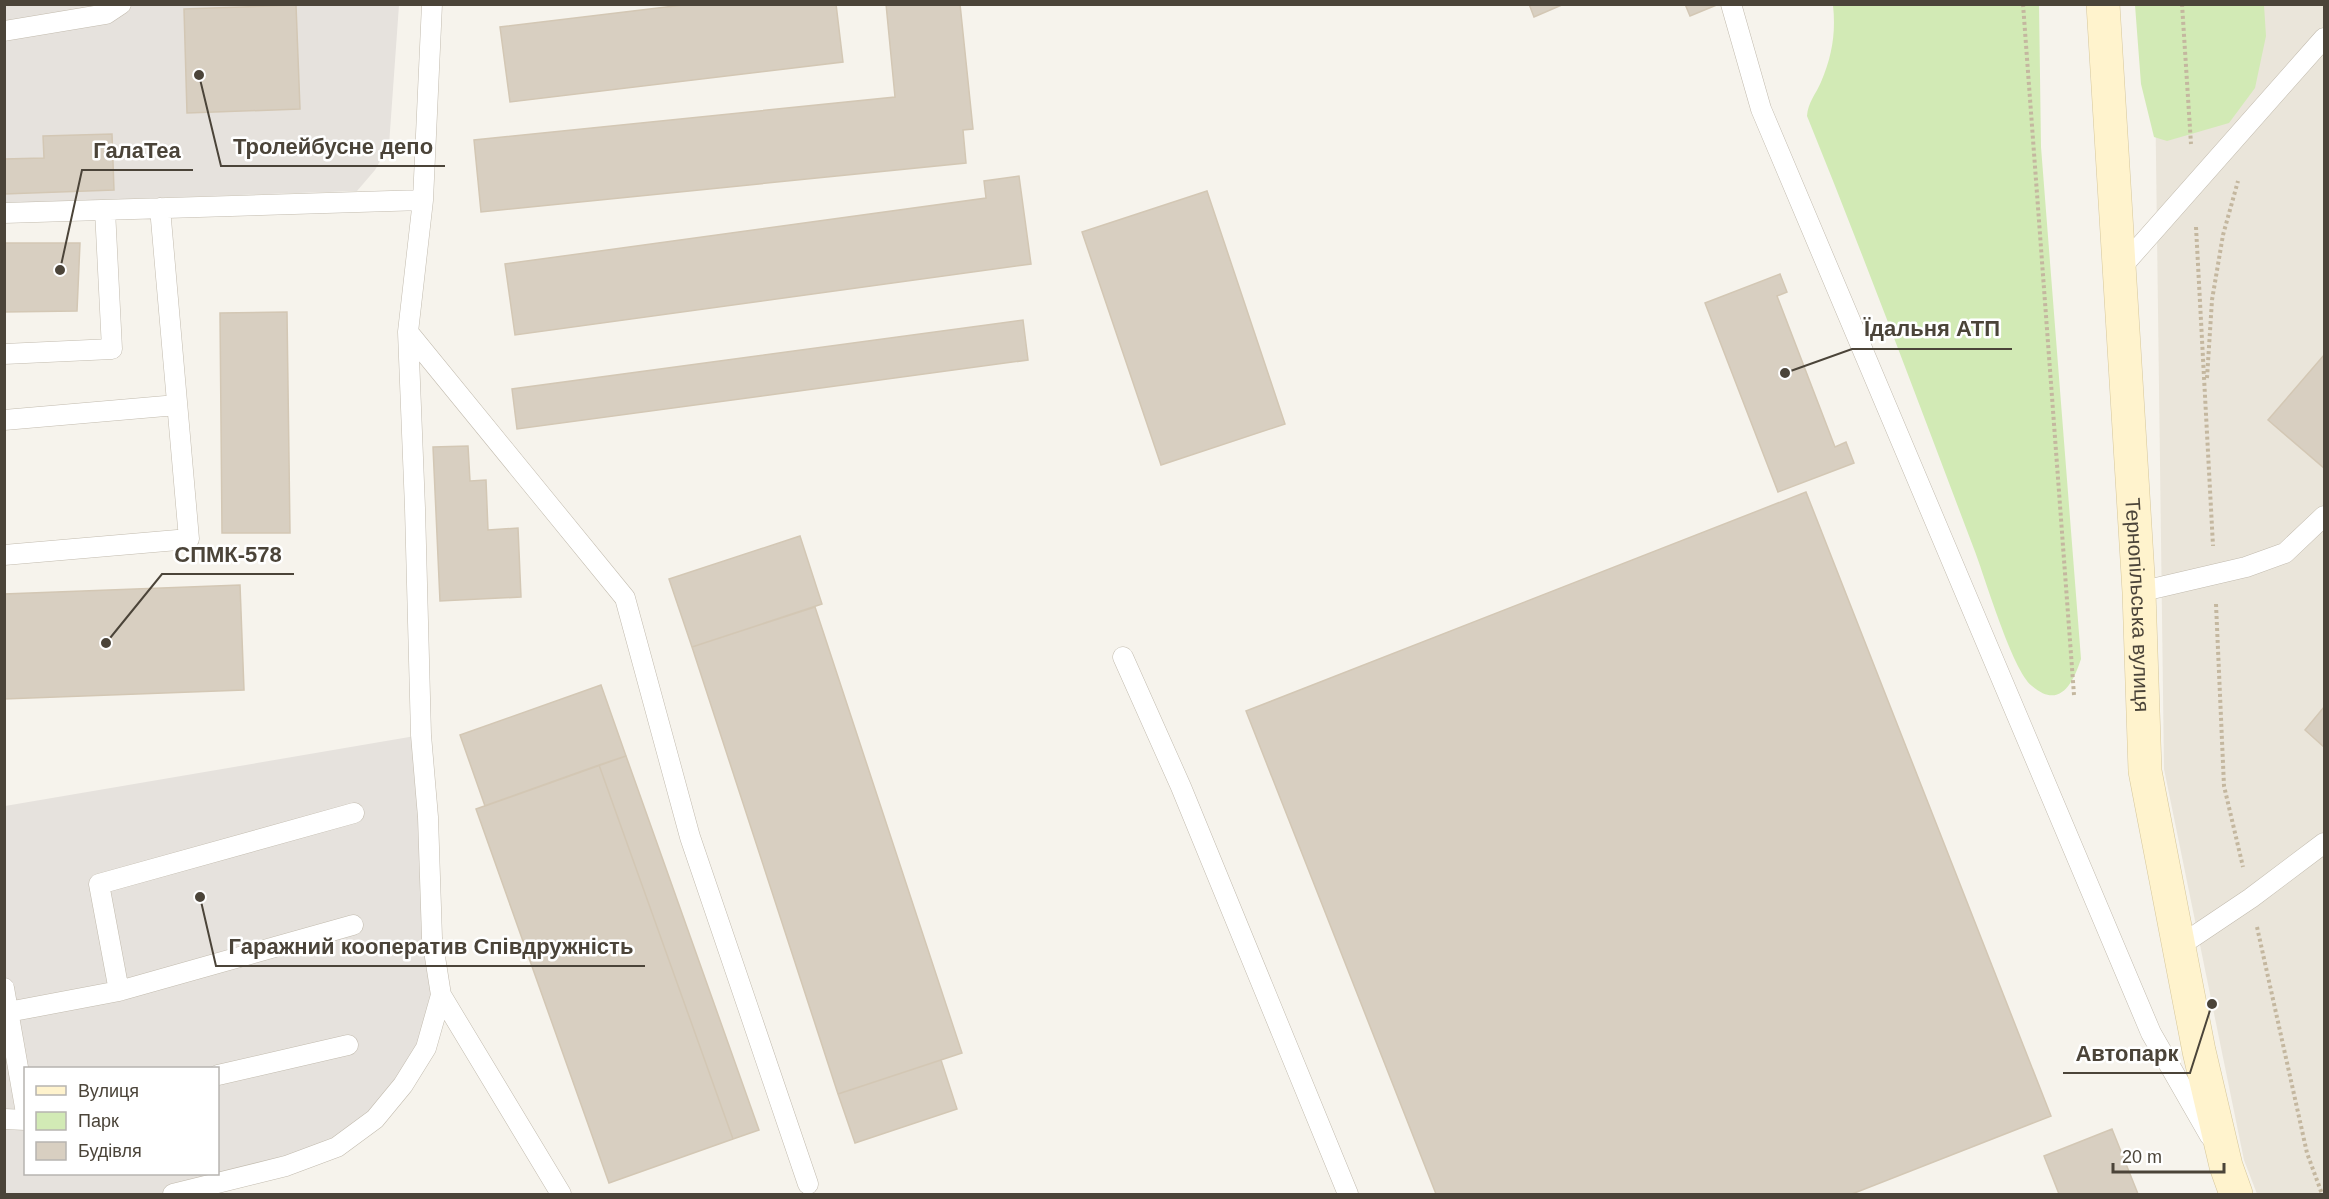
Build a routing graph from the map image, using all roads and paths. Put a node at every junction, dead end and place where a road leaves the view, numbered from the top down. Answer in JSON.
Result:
{"nodes":[{"id":1,"x":121,"y":4,"type":"edge"},
{"id":2,"x":432,"y":4,"type":"edge"},
{"id":3,"x":1731,"y":4,"type":"edge"},
{"id":4,"x":2023,"y":4,"type":"edge"},
{"id":5,"x":2103,"y":4,"type":"edge"},
{"id":6,"x":4,"y":31,"type":"edge"},
{"id":7,"x":2325,"y":38,"type":"edge"},
{"id":8,"x":2240,"y":172,"type":"dead end"},
{"id":9,"x":423,"y":200,"type":"junction"},
{"id":10,"x":160,"y":208,"type":"junction"},
{"id":11,"x":105,"y":210,"type":"junction"},
{"id":12,"x":4,"y":213,"type":"edge"},
{"id":13,"x":2119,"y":270,"type":"junction"},
{"id":14,"x":408,"y":332,"type":"junction"},
{"id":15,"x":4,"y":354,"type":"edge"},
{"id":16,"x":2205,"y":396,"type":"dead end"},
{"id":17,"x":177,"y":405,"type":"junction"},
{"id":18,"x":4,"y":420,"type":"edge"},
{"id":19,"x":2325,"y":516,"type":"edge"},
{"id":20,"x":4,"y":555,"type":"edge"},
{"id":21,"x":2139,"y":592,"type":"junction"},
{"id":22,"x":1124,"y":657,"type":"dead end"},
{"id":23,"x":2074,"y":696,"type":"dead end"},
{"id":24,"x":354,"y":813,"type":"dead end"},
{"id":25,"x":2325,"y":843,"type":"edge"},
{"id":26,"x":352,"y":925,"type":"dead end"},
{"id":27,"x":2178,"y":947,"type":"junction"},
{"id":28,"x":4,"y":988,"type":"edge"},
{"id":29,"x":119,"y":991,"type":"junction"},
{"id":30,"x":441,"y":995,"type":"junction"},
{"id":31,"x":8,"y":1012,"type":"junction"},
{"id":32,"x":348,"y":1045,"type":"dead end"},
{"id":33,"x":219,"y":1075,"type":"edge"},
{"id":34,"x":24,"y":1102,"type":"edge"},
{"id":35,"x":4,"y":1119,"type":"edge"},
{"id":36,"x":24,"y":1120,"type":"edge"},
{"id":37,"x":2231,"y":1180,"type":"edge"},
{"id":38,"x":808,"y":1184,"type":"dead end"},
{"id":39,"x":173,"y":1194,"type":"edge"},
{"id":40,"x":561,"y":1194,"type":"edge"},
{"id":41,"x":1348,"y":1194,"type":"edge"}],
"edges":[{"from":1,"to":6,"type":"lane"},
{"from":2,"to":9,"type":"lane"},
{"from":3,"to":37,"type":"lane"},
{"from":4,"to":23,"type":"path"},
{"from":5,"to":13,"type":"main road","name":"Тернопільська вулиця"},
{"from":7,"to":13,"type":"lane"},
{"from":8,"to":16,"type":"path"},
{"from":9,"to":10,"type":"lane"},
{"from":9,"to":14,"type":"lane"},
{"from":10,"to":11,"type":"lane"},
{"from":10,"to":17,"type":"lane"},
{"from":11,"to":12,"type":"lane"},
{"from":11,"to":15,"type":"lane"},
{"from":13,"to":21,"type":"main road","name":"Тернопільська вулиця"},
{"from":14,"to":30,"type":"lane"},
{"from":14,"to":38,"type":"lane"},
{"from":17,"to":18,"type":"lane"},
{"from":17,"to":20,"type":"lane"},
{"from":19,"to":21,"type":"lane"},
{"from":21,"to":27,"type":"main road","name":"Тернопільська вулиця"},
{"from":22,"to":41,"type":"lane"},
{"from":24,"to":29,"type":"lane"},
{"from":25,"to":27,"type":"lane"},
{"from":26,"to":29,"type":"lane"},
{"from":27,"to":37,"type":"main road","name":"Тернопільська вулиця"},
{"from":28,"to":31,"type":"lane"},
{"from":29,"to":31,"type":"lane"},
{"from":30,"to":39,"type":"lane"},
{"from":30,"to":40,"type":"lane"},
{"from":31,"to":34,"type":"lane"},
{"from":32,"to":33,"type":"lane"},
{"from":35,"to":36,"type":"lane"}]}
